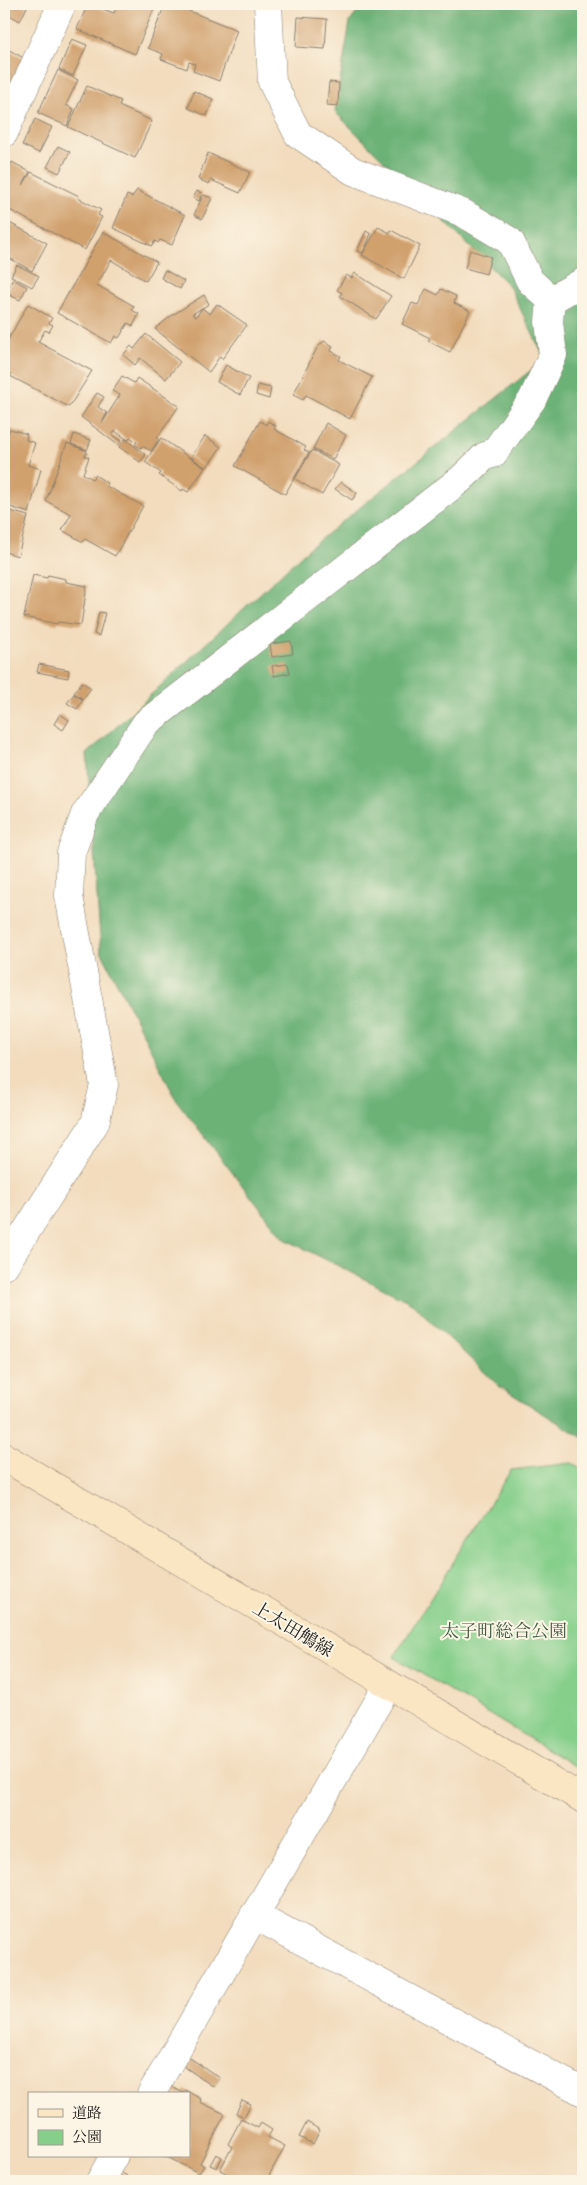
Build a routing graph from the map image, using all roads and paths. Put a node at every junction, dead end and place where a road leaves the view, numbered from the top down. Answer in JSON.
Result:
{"nodes":[{"id":1,"x":62,"y":4,"type":"edge"},
{"id":2,"x":268,"y":4,"type":"edge"},
{"id":3,"x":4,"y":133,"type":"edge"},
{"id":4,"x":583,"y":282,"type":"edge"},
{"id":5,"x":551,"y":300,"type":"junction"},
{"id":6,"x":4,"y":1266,"type":"edge"},
{"id":7,"x":4,"y":1457,"type":"edge"},
{"id":8,"x":388,"y":1685,"type":"junction"},
{"id":9,"x":583,"y":1799,"type":"edge"},
{"id":10,"x":254,"y":1915,"type":"junction"},
{"id":11,"x":151,"y":2092,"type":"edge"},
{"id":12,"x":583,"y":2092,"type":"edge"},
{"id":13,"x":113,"y":2158,"type":"edge"},
{"id":14,"x":100,"y":2181,"type":"edge"}],
"edges":[{"from":1,"to":3,"type":"street"},
{"from":2,"to":5,"type":"street"},
{"from":4,"to":5,"type":"street"},
{"from":5,"to":6,"type":"street"},
{"from":7,"to":8,"type":"main road","name":"上太田鵤線"},
{"from":8,"to":9,"type":"main road","name":"上太田鵤線"},
{"from":8,"to":10,"type":"street"},
{"from":10,"to":11,"type":"street"},
{"from":10,"to":12,"type":"street"},
{"from":13,"to":14,"type":"street"}]}
